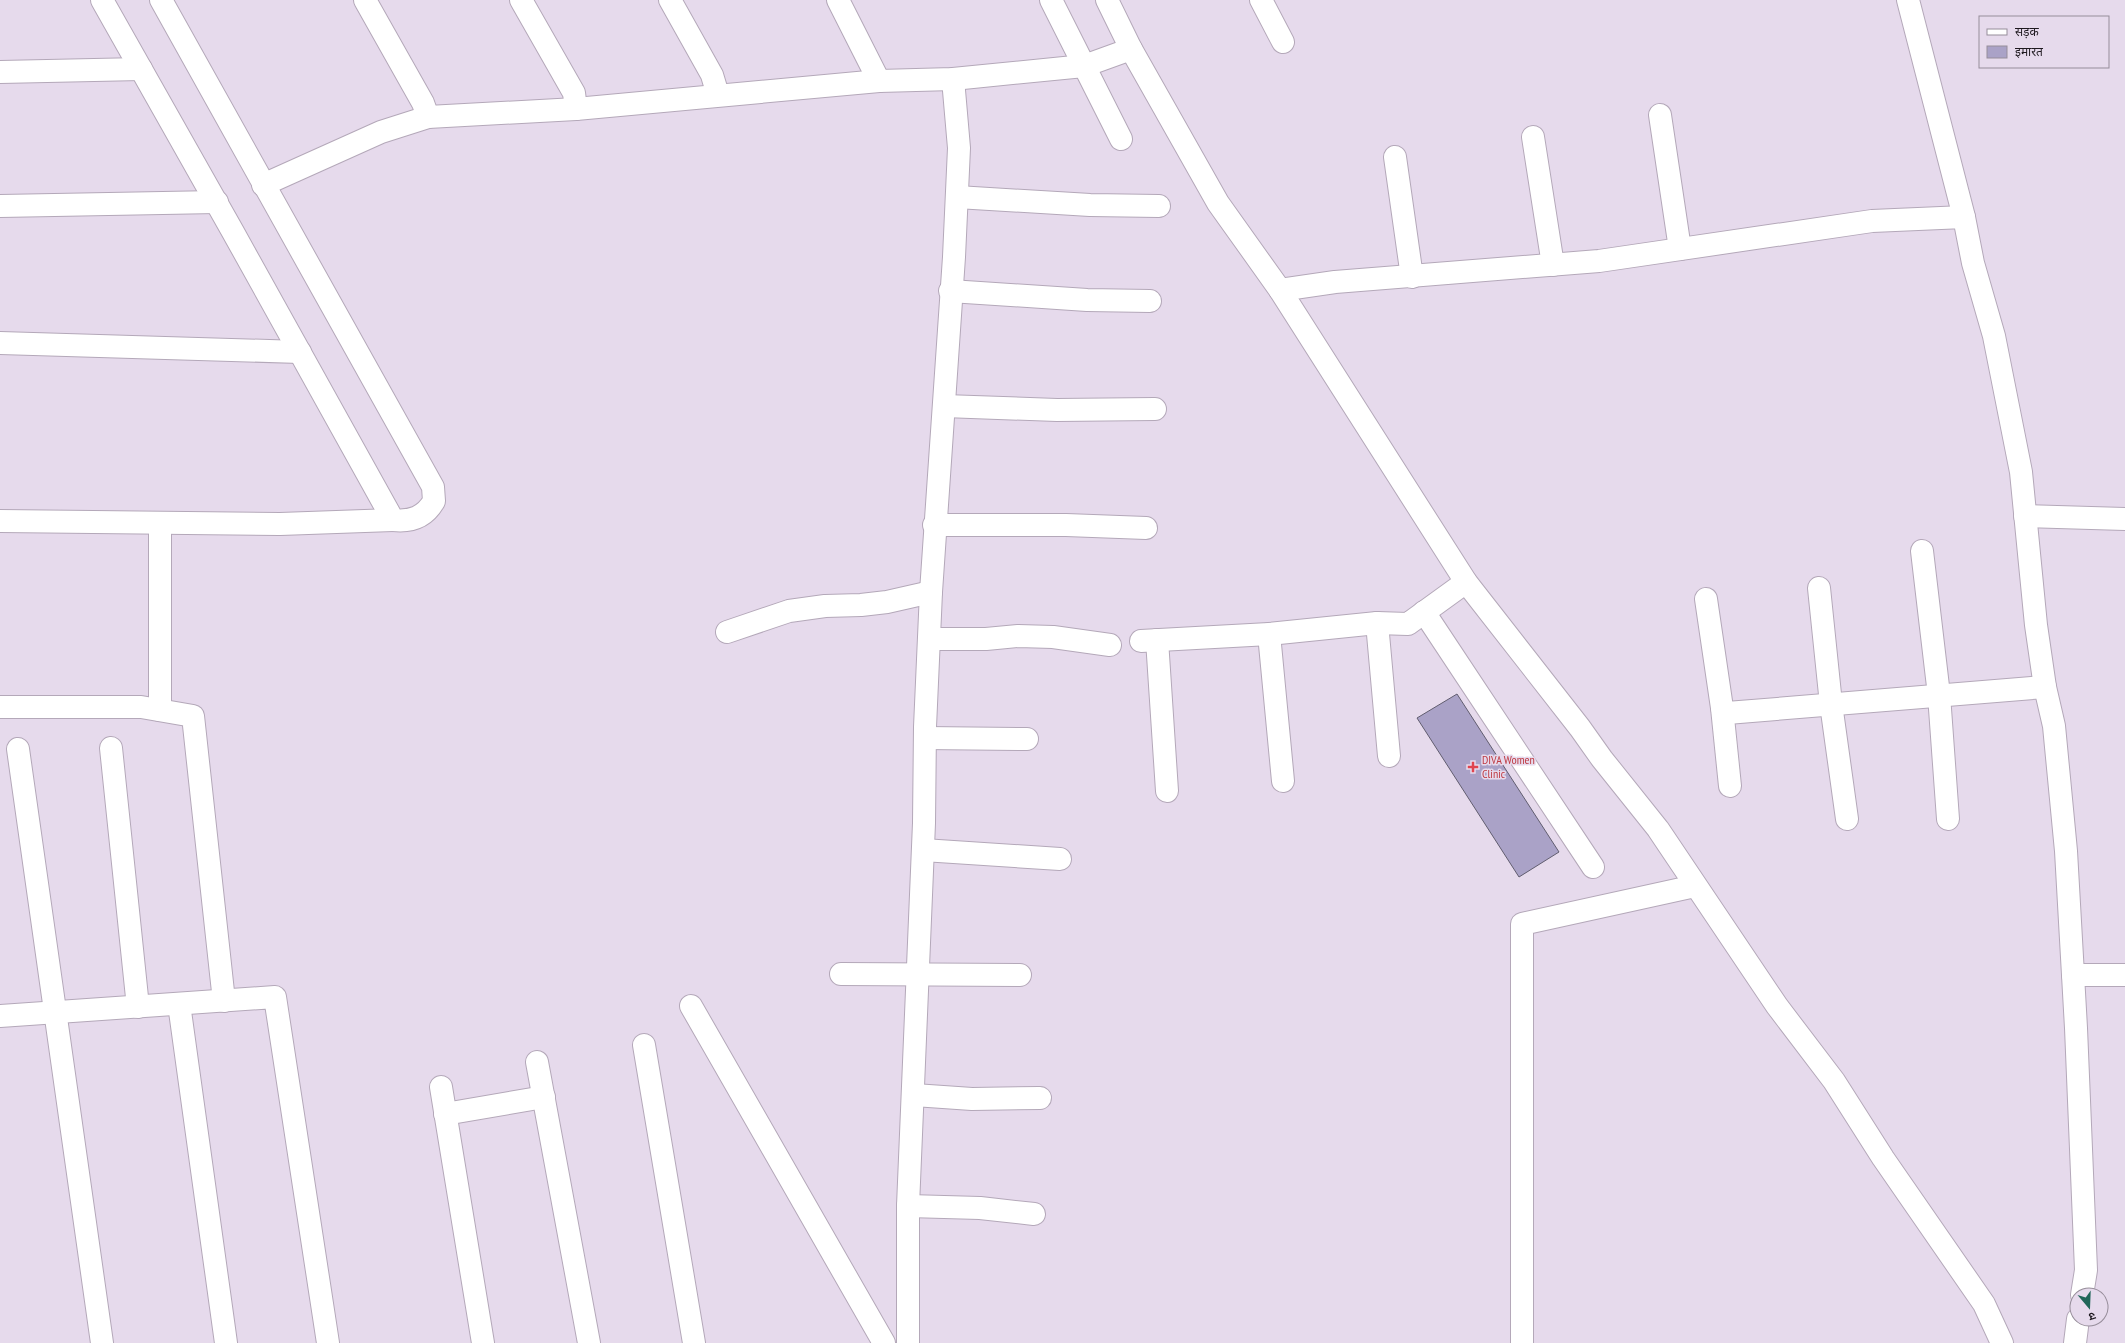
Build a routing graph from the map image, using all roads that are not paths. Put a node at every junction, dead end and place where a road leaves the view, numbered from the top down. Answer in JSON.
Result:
{"nodes":[{"id":1,"x":102,"y":0,"type":"edge"},
{"id":2,"x":161,"y":0,"type":"edge"},
{"id":3,"x":365,"y":0,"type":"edge"},
{"id":4,"x":521,"y":0,"type":"edge"},
{"id":5,"x":670,"y":0,"type":"edge"},
{"id":6,"x":838,"y":0,"type":"edge"},
{"id":7,"x":1050,"y":0,"type":"edge"},
{"id":8,"x":1107,"y":0,"type":"edge"},
{"id":9,"x":1261,"y":0,"type":"edge"},
{"id":10,"x":1908,"y":0,"type":"edge"},
{"id":11,"x":1283,"y":42,"type":"dead end"},
{"id":12,"x":1131,"y":49,"type":"junction"},
{"id":13,"x":1084,"y":66,"type":"junction"},
{"id":14,"x":141,"y":69,"type":"junction"},
{"id":15,"x":0,"y":72,"type":"edge"},
{"id":16,"x":953,"y":79,"type":"junction"},
{"id":17,"x":879,"y":81,"type":"junction"},
{"id":18,"x":718,"y":95,"type":"junction"},
{"id":19,"x":576,"y":109,"type":"junction"},
{"id":20,"x":1660,"y":115,"type":"dead end"},
{"id":21,"x":428,"y":117,"type":"junction"},
{"id":22,"x":1533,"y":137,"type":"dead end"},
{"id":23,"x":1121,"y":139,"type":"dead end"},
{"id":24,"x":1395,"y":157,"type":"dead end"},
{"id":25,"x":263,"y":185,"type":"junction"},
{"id":26,"x":957,"y":197,"type":"junction"},
{"id":27,"x":217,"y":202,"type":"junction"},
{"id":28,"x":0,"y":206,"type":"edge"},
{"id":29,"x":1159,"y":206,"type":"dead end"},
{"id":30,"x":1964,"y":218,"type":"junction"},
{"id":31,"x":1680,"y":249,"type":"junction"},
{"id":32,"x":1553,"y":265,"type":"junction"},
{"id":33,"x":1412,"y":276,"type":"junction"},
{"id":34,"x":1280,"y":290,"type":"junction"},
{"id":35,"x":950,"y":291,"type":"junction"},
{"id":36,"x":1150,"y":301,"type":"dead end"},
{"id":37,"x":0,"y":343,"type":"edge"},
{"id":38,"x":300,"y":352,"type":"junction"},
{"id":39,"x":944,"y":406,"type":"junction"},
{"id":40,"x":1155,"y":409,"type":"dead end"},
{"id":41,"x":2025,"y":516,"type":"junction"},
{"id":42,"x":393,"y":520,"type":"junction"},
{"id":43,"x":2125,"y":520,"type":"edge"},
{"id":44,"x":0,"y":521,"type":"edge"},
{"id":45,"x":160,"y":523,"type":"junction"},
{"id":46,"x":934,"y":525,"type":"junction"},
{"id":47,"x":1146,"y":528,"type":"dead end"},
{"id":48,"x":1922,"y":551,"type":"dead end"},
{"id":49,"x":1466,"y":582,"type":"junction"},
{"id":50,"x":1819,"y":588,"type":"dead end"},
{"id":51,"x":930,"y":592,"type":"junction"},
{"id":52,"x":1706,"y":599,"type":"dead end"},
{"id":53,"x":1424,"y":612,"type":"junction"},
{"id":54,"x":1377,"y":624,"type":"junction"},
{"id":55,"x":727,"y":632,"type":"dead end"},
{"id":56,"x":1269,"y":634,"type":"junction"},
{"id":57,"x":930,"y":639,"type":"junction"},
{"id":58,"x":1110,"y":645,"type":"dead end"},
{"id":59,"x":2045,"y":687,"type":"junction"},
{"id":60,"x":1939,"y":695,"type":"junction"},
{"id":61,"x":1831,"y":704,"type":"junction"},
{"id":62,"x":0,"y":707,"type":"edge"},
{"id":63,"x":1722,"y":708,"type":"junction"},
{"id":64,"x":160,"y":710,"type":"junction"},
{"id":65,"x":925,"y":738,"type":"junction"},
{"id":66,"x":1027,"y":739,"type":"dead end"},
{"id":67,"x":111,"y":748,"type":"dead end"},
{"id":68,"x":18,"y":749,"type":"dead end"},
{"id":69,"x":1389,"y":756,"type":"dead end"},
{"id":70,"x":1283,"y":780,"type":"dead end"},
{"id":71,"x":1730,"y":786,"type":"dead end"},
{"id":72,"x":1167,"y":791,"type":"dead end"},
{"id":73,"x":1847,"y":819,"type":"dead end"},
{"id":74,"x":1948,"y":819,"type":"dead end"},
{"id":75,"x":923,"y":850,"type":"junction"},
{"id":76,"x":1060,"y":859,"type":"dead end"},
{"id":77,"x":1593,"y":867,"type":"dead end"},
{"id":78,"x":1695,"y":886,"type":"junction"},
{"id":79,"x":841,"y":974,"type":"dead end"},
{"id":80,"x":918,"y":975,"type":"junction"},
{"id":81,"x":1020,"y":975,"type":"dead end"},
{"id":82,"x":2125,"y":975,"type":"edge"},
{"id":83,"x":2073,"y":976,"type":"junction"},
{"id":84,"x":224,"y":1000,"type":"junction"},
{"id":85,"x":179,"y":1004,"type":"junction"},
{"id":86,"x":691,"y":1006,"type":"dead end"},
{"id":87,"x":138,"y":1007,"type":"junction"},
{"id":88,"x":55,"y":1012,"type":"junction"},
{"id":89,"x":0,"y":1016,"type":"edge"},
{"id":90,"x":644,"y":1045,"type":"dead end"},
{"id":91,"x":537,"y":1062,"type":"dead end"},
{"id":92,"x":441,"y":1087,"type":"dead end"},
{"id":93,"x":914,"y":1095,"type":"junction"},
{"id":94,"x":544,"y":1097,"type":"junction"},
{"id":95,"x":1040,"y":1098,"type":"dead end"},
{"id":96,"x":446,"y":1114,"type":"junction"},
{"id":97,"x":908,"y":1206,"type":"junction"},
{"id":98,"x":1034,"y":1214,"type":"dead end"},
{"id":99,"x":2083,"y":1287,"type":"edge"},
{"id":100,"x":2077,"y":1327,"type":"edge"},
{"id":101,"x":102,"y":1343,"type":"edge"},
{"id":102,"x":226,"y":1343,"type":"edge"},
{"id":103,"x":328,"y":1343,"type":"edge"},
{"id":104,"x":483,"y":1343,"type":"edge"},
{"id":105,"x":589,"y":1343,"type":"edge"},
{"id":106,"x":694,"y":1343,"type":"edge"},
{"id":107,"x":884,"y":1343,"type":"edge"},
{"id":108,"x":908,"y":1343,"type":"edge"},
{"id":109,"x":1522,"y":1343,"type":"edge"},
{"id":110,"x":2002,"y":1343,"type":"edge"},
{"id":111,"x":2075,"y":1343,"type":"edge"}],
"edges":[{"from":1,"to":14,"type":"street"},
{"from":2,"to":25,"type":"street"},
{"from":3,"to":21,"type":"street"},
{"from":4,"to":19,"type":"street"},
{"from":5,"to":18,"type":"street"},
{"from":6,"to":17,"type":"street"},
{"from":7,"to":13,"type":"street"},
{"from":8,"to":12,"type":"street"},
{"from":9,"to":11,"type":"street"},
{"from":10,"to":30,"type":"street"},
{"from":12,"to":13,"type":"street"},
{"from":12,"to":34,"type":"street"},
{"from":13,"to":16,"type":"street"},
{"from":13,"to":23,"type":"street"},
{"from":14,"to":15,"type":"street"},
{"from":14,"to":27,"type":"street"},
{"from":16,"to":17,"type":"street"},
{"from":16,"to":26,"type":"street"},
{"from":17,"to":18,"type":"street"},
{"from":18,"to":19,"type":"street"},
{"from":19,"to":21,"type":"street"},
{"from":20,"to":31,"type":"street"},
{"from":21,"to":25,"type":"street"},
{"from":22,"to":32,"type":"street"},
{"from":24,"to":33,"type":"street"},
{"from":25,"to":42,"type":"street"},
{"from":26,"to":29,"type":"street"},
{"from":26,"to":35,"type":"street"},
{"from":27,"to":28,"type":"street"},
{"from":27,"to":38,"type":"street"},
{"from":30,"to":31,"type":"street"},
{"from":30,"to":41,"type":"street"},
{"from":31,"to":32,"type":"street"},
{"from":32,"to":33,"type":"street"},
{"from":33,"to":34,"type":"street"},
{"from":34,"to":49,"type":"street"},
{"from":35,"to":36,"type":"street"},
{"from":35,"to":39,"type":"street"},
{"from":37,"to":38,"type":"street"},
{"from":38,"to":42,"type":"street"},
{"from":39,"to":40,"type":"street"},
{"from":39,"to":46,"type":"street"},
{"from":41,"to":43,"type":"street"},
{"from":41,"to":59,"type":"street"},
{"from":42,"to":45,"type":"street"},
{"from":44,"to":45,"type":"street"},
{"from":45,"to":64,"type":"street"},
{"from":46,"to":47,"type":"street"},
{"from":46,"to":51,"type":"street"},
{"from":48,"to":60,"type":"street"},
{"from":49,"to":53,"type":"street"},
{"from":49,"to":78,"type":"street"},
{"from":50,"to":61,"type":"street"},
{"from":51,"to":55,"type":"street"},
{"from":51,"to":57,"type":"street"},
{"from":52,"to":63,"type":"street"},
{"from":53,"to":54,"type":"street"},
{"from":53,"to":77,"type":"street"},
{"from":54,"to":56,"type":"street"},
{"from":54,"to":69,"type":"street"},
{"from":56,"to":70,"type":"street"},
{"from":56,"to":72,"type":"street"},
{"from":57,"to":58,"type":"street"},
{"from":57,"to":65,"type":"street"},
{"from":59,"to":60,"type":"street"},
{"from":59,"to":83,"type":"street"},
{"from":60,"to":61,"type":"street"},
{"from":60,"to":74,"type":"street"},
{"from":61,"to":63,"type":"street"},
{"from":61,"to":73,"type":"street"},
{"from":62,"to":64,"type":"street"},
{"from":63,"to":71,"type":"street"},
{"from":64,"to":84,"type":"street"},
{"from":65,"to":66,"type":"street"},
{"from":65,"to":75,"type":"street"},
{"from":67,"to":87,"type":"street"},
{"from":68,"to":88,"type":"street"},
{"from":75,"to":76,"type":"street"},
{"from":75,"to":80,"type":"street"},
{"from":78,"to":109,"type":"street"},
{"from":78,"to":110,"type":"street"},
{"from":79,"to":80,"type":"street"},
{"from":80,"to":81,"type":"street"},
{"from":80,"to":93,"type":"street"},
{"from":82,"to":83,"type":"street"},
{"from":83,"to":99,"type":"street"},
{"from":84,"to":85,"type":"street"},
{"from":84,"to":103,"type":"street"},
{"from":85,"to":87,"type":"street"},
{"from":85,"to":102,"type":"street"},
{"from":86,"to":107,"type":"street"},
{"from":87,"to":88,"type":"street"},
{"from":88,"to":89,"type":"street"},
{"from":88,"to":101,"type":"street"},
{"from":90,"to":106,"type":"street"},
{"from":91,"to":94,"type":"street"},
{"from":92,"to":96,"type":"street"},
{"from":93,"to":95,"type":"street"},
{"from":93,"to":97,"type":"street"},
{"from":94,"to":96,"type":"street"},
{"from":94,"to":105,"type":"street"},
{"from":96,"to":104,"type":"street"},
{"from":97,"to":98,"type":"street"},
{"from":97,"to":108,"type":"street"},
{"from":100,"to":111,"type":"street"}]}
